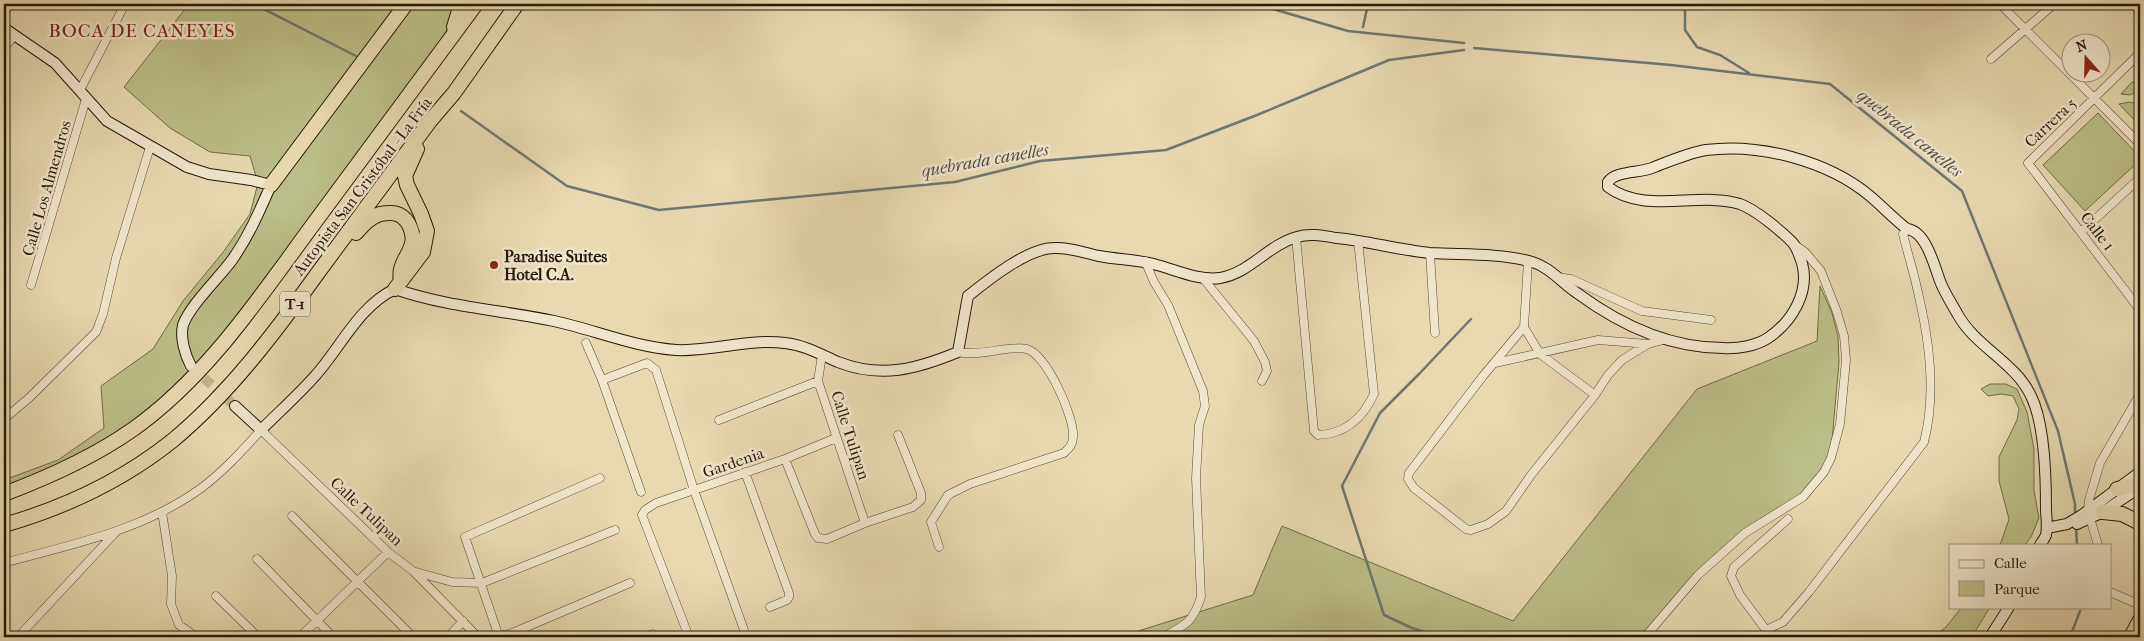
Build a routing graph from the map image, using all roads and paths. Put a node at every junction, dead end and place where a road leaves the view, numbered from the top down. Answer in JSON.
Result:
{"nodes":[{"id":1,"x":125,"y":4,"type":"edge"},
{"id":2,"x":406,"y":4,"type":"edge"},
{"id":3,"x":461,"y":4,"type":"edge"},
{"id":4,"x":476,"y":4,"type":"edge"},
{"id":5,"x":517,"y":4,"type":"edge"},
{"id":6,"x":2000,"y":4,"type":"edge"},
{"id":7,"x":2054,"y":4,"type":"edge"},
{"id":8,"x":2136,"y":4,"type":"edge"},
{"id":9,"x":2140,"y":8,"type":"edge"},
{"id":10,"x":4,"y":28,"type":"edge"},
{"id":11,"x":2026,"y":29,"type":"junction"},
{"id":12,"x":14,"y":36,"type":"junction"},
{"id":13,"x":450,"y":39,"type":"junction"},
{"id":14,"x":4,"y":48,"type":"edge"},
{"id":15,"x":2140,"y":53,"type":"edge"},
{"id":16,"x":1991,"y":58,"type":"dead end"},
{"id":17,"x":83,"y":94,"type":"junction"},
{"id":18,"x":2096,"y":99,"type":"junction"},
{"id":19,"x":430,"y":121,"type":"junction"},
{"id":20,"x":2140,"y":144,"type":"edge"},
{"id":21,"x":150,"y":147,"type":"junction"},
{"id":22,"x":2032,"y":170,"type":"joint"},
{"id":23,"x":2140,"y":178,"type":"edge"},
{"id":24,"x":271,"y":185,"type":"junction"},
{"id":25,"x":1907,"y":229,"type":"junction"},
{"id":26,"x":2081,"y":232,"type":"junction"},
{"id":27,"x":1296,"y":237,"type":"junction"},
{"id":28,"x":1358,"y":240,"type":"junction"},
{"id":29,"x":1795,"y":245,"type":"junction"},
{"id":30,"x":1430,"y":253,"type":"junction"},
{"id":31,"x":1145,"y":261,"type":"junction"},
{"id":32,"x":1528,"y":261,"type":"junction"},
{"id":33,"x":321,"y":269,"type":"junction"},
{"id":34,"x":1202,"y":277,"type":"junction"},
{"id":35,"x":1557,"y":277,"type":"junction"},
{"id":36,"x":398,"y":285,"type":"junction"},
{"id":37,"x":31,"y":286,"type":"dead end"},
{"id":38,"x":2140,"y":310,"type":"edge"},
{"id":39,"x":1711,"y":320,"type":"dead end"},
{"id":40,"x":1524,"y":327,"type":"junction"},
{"id":41,"x":1435,"y":333,"type":"dead end"},
{"id":42,"x":1667,"y":339,"type":"junction"},
{"id":43,"x":586,"y":343,"type":"dead end"},
{"id":44,"x":1648,"y":344,"type":"junction"},
{"id":45,"x":958,"y":352,"type":"junction"},
{"id":46,"x":1540,"y":354,"type":"junction"},
{"id":47,"x":822,"y":355,"type":"junction"},
{"id":48,"x":1494,"y":363,"type":"junction"},
{"id":49,"x":190,"y":366,"type":"tunnel mouth"},
{"id":50,"x":602,"y":380,"type":"junction"},
{"id":51,"x":818,"y":381,"type":"junction"},
{"id":52,"x":1262,"y":381,"type":"dead end"},
{"id":53,"x":2140,"y":394,"type":"edge"},
{"id":54,"x":1595,"y":395,"type":"junction"},
{"id":55,"x":235,"y":406,"type":"tunnel mouth"},
{"id":56,"x":4,"y":419,"type":"edge"},
{"id":57,"x":719,"y":420,"type":"dead end"},
{"id":58,"x":261,"y":430,"type":"junction"},
{"id":59,"x":898,"y":435,"type":"dead end"},
{"id":60,"x":836,"y":438,"type":"junction"},
{"id":61,"x":785,"y":459,"type":"junction"},
{"id":62,"x":745,"y":472,"type":"junction"},
{"id":63,"x":2140,"y":472,"type":"edge"},
{"id":64,"x":600,"y":478,"type":"dead end"},
{"id":65,"x":2140,"y":486,"type":"edge"},
{"id":66,"x":2117,"y":489,"type":"junction"},
{"id":67,"x":694,"y":490,"type":"junction"},
{"id":68,"x":641,"y":492,"type":"dead end"},
{"id":69,"x":4,"y":494,"type":"edge"},
{"id":70,"x":162,"y":512,"type":"junction"},
{"id":71,"x":2103,"y":512,"type":"junction"},
{"id":72,"x":292,"y":516,"type":"dead end"},
{"id":73,"x":2086,"y":516,"type":"junction"},
{"id":74,"x":1788,"y":519,"type":"dead end"},
{"id":75,"x":864,"y":523,"type":"junction"},
{"id":76,"x":2140,"y":523,"type":"edge"},
{"id":77,"x":4,"y":526,"type":"edge"},
{"id":78,"x":615,"y":530,"type":"dead end"},
{"id":79,"x":115,"y":533,"type":"junction"},
{"id":80,"x":2044,"y":536,"type":"edge"},
{"id":81,"x":2098,"y":544,"type":"edge"},
{"id":82,"x":939,"y":547,"type":"dead end"},
{"id":83,"x":388,"y":552,"type":"junction"},
{"id":84,"x":257,"y":559,"type":"dead end"},
{"id":85,"x":4,"y":563,"type":"edge"},
{"id":86,"x":413,"y":571,"type":"junction"},
{"id":87,"x":357,"y":581,"type":"junction"},
{"id":88,"x":482,"y":583,"type":"junction"},
{"id":89,"x":630,"y":583,"type":"dead end"},
{"id":90,"x":2112,"y":593,"type":"edge"},
{"id":91,"x":216,"y":596,"type":"dead end"},
{"id":92,"x":2140,"y":605,"type":"edge"},
{"id":93,"x":770,"y":607,"type":"dead end"},
{"id":94,"x":2007,"y":608,"type":"edge"},
{"id":95,"x":2140,"y":620,"type":"edge"},
{"id":96,"x":317,"y":621,"type":"junction"},
{"id":97,"x":463,"y":621,"type":"junction"},
{"id":98,"x":18,"y":637,"type":"edge"},
{"id":99,"x":197,"y":637,"type":"edge"},
{"id":100,"x":258,"y":637,"type":"edge"},
{"id":101,"x":300,"y":637,"type":"edge"},
{"id":102,"x":333,"y":637,"type":"edge"},
{"id":103,"x":413,"y":637,"type":"edge"},
{"id":104,"x":448,"y":637,"type":"edge"},
{"id":105,"x":478,"y":637,"type":"edge"},
{"id":106,"x":690,"y":637,"type":"edge"},
{"id":107,"x":742,"y":637,"type":"edge"},
{"id":108,"x":1163,"y":637,"type":"edge"},
{"id":109,"x":1645,"y":637,"type":"edge"},
{"id":110,"x":1990,"y":637,"type":"edge"},
{"id":111,"x":2131,"y":637,"type":"edge"}],
"edges":[{"from":1,"to":17,"type":"street","name":"Calle Los Almendros"},
{"from":2,"to":24,"type":"highway"},
{"from":3,"to":13,"type":"highway"},
{"from":4,"to":13,"type":"highway","name":"Autopista San Cristóbal - La Fría","number":"T-1"},
{"from":5,"to":19,"type":"highway","name":"Autopista San Cristóbal - La Fría","number":"T-1"},
{"from":6,"to":11,"type":"street"},
{"from":7,"to":11,"type":"street"},
{"from":8,"to":9,"type":"street"},
{"from":10,"to":12,"type":"street"},
{"from":11,"to":16,"type":"street"},
{"from":11,"to":18,"type":"street"},
{"from":12,"to":14,"type":"street"},
{"from":12,"to":17,"type":"street"},
{"from":13,"to":69,"type":"highway","name":"Autopista San Cristóbal - La Fría","number":"T-1"},
{"from":15,"to":18,"type":"street","name":"Carrera 5"},
{"from":17,"to":21,"type":"street"},
{"from":17,"to":37,"type":"street","name":"Calle Los Almendros"},
{"from":18,"to":20,"type":"street"},
{"from":18,"to":22,"type":"street","name":"Carrera 5"},
{"from":19,"to":33,"type":"highway","name":"Autopista San Cristóbal - La Fría","number":"T-1"},
{"from":19,"to":36,"type":"highway"},
{"from":21,"to":24,"type":"street"},
{"from":21,"to":56,"type":"street"},
{"from":22,"to":26,"type":"street","name":"Calle 1"},
{"from":23,"to":26,"type":"street"},
{"from":24,"to":49,"type":"street"},
{"from":25,"to":29,"type":"street"},
{"from":25,"to":74,"type":"street"},
{"from":25,"to":80,"type":"street"},
{"from":26,"to":38,"type":"street","name":"Calle 1"},
{"from":27,"to":28,"type":"street"},
{"from":27,"to":28,"type":"street"},
{"from":27,"to":34,"type":"street"},
{"from":28,"to":30,"type":"street"},
{"from":29,"to":42,"type":"street"},
{"from":29,"to":109,"type":"street"},
{"from":30,"to":32,"type":"street"},
{"from":30,"to":41,"type":"street"},
{"from":31,"to":34,"type":"street"},
{"from":31,"to":45,"type":"street"},
{"from":31,"to":108,"type":"street"},
{"from":32,"to":35,"type":"street"},
{"from":32,"to":40,"type":"street"},
{"from":33,"to":36,"type":"highway"},
{"from":33,"to":77,"type":"highway","name":"Autopista San Cristóbal - La Fría","number":"T-1"},
{"from":34,"to":52,"type":"street"},
{"from":35,"to":39,"type":"street"},
{"from":35,"to":42,"type":"street"},
{"from":36,"to":47,"type":"street"},
{"from":36,"to":58,"type":"street"},
{"from":40,"to":46,"type":"street"},
{"from":40,"to":48,"type":"street"},
{"from":42,"to":44,"type":"street"},
{"from":43,"to":50,"type":"street"},
{"from":44,"to":46,"type":"street"},
{"from":44,"to":54,"type":"street"},
{"from":45,"to":47,"type":"street"},
{"from":45,"to":82,"type":"street"},
{"from":46,"to":48,"type":"street"},
{"from":46,"to":54,"type":"street"},
{"from":47,"to":51,"type":"street","name":"Calle Tulipan"},
{"from":48,"to":54,"type":"street"},
{"from":50,"to":67,"type":"street"},
{"from":50,"to":68,"type":"street"},
{"from":51,"to":57,"type":"street"},
{"from":51,"to":60,"type":"street","name":"Calle Tulipan"},
{"from":53,"to":73,"type":"street"},
{"from":55,"to":58,"type":"street","name":"Calle Tulipan"},
{"from":58,"to":70,"type":"street"},
{"from":58,"to":83,"type":"street","name":"Calle Tulipan"},
{"from":59,"to":75,"type":"street"},
{"from":60,"to":61,"type":"street","name":"Gardenia"},
{"from":60,"to":75,"type":"street","name":"Calle Tulipan"},
{"from":61,"to":62,"type":"street","name":"Gardenia"},
{"from":61,"to":75,"type":"street"},
{"from":62,"to":67,"type":"street","name":"Gardenia"},
{"from":62,"to":93,"type":"street"},
{"from":63,"to":66,"type":"street"},
{"from":64,"to":88,"type":"street"},
{"from":65,"to":66,"type":"highway"},
{"from":65,"to":71,"type":"street"},
{"from":66,"to":73,"type":"street"},
{"from":67,"to":106,"type":"street","name":"Gardenia"},
{"from":67,"to":107,"type":"street"},
{"from":70,"to":79,"type":"street"},
{"from":70,"to":99,"type":"street"},
{"from":71,"to":73,"type":"street"},
{"from":71,"to":76,"type":"highway"},
{"from":72,"to":87,"type":"street"},
{"from":73,"to":80,"type":"street"},
{"from":73,"to":81,"type":"street"},
{"from":78,"to":88,"type":"street"},
{"from":79,"to":85,"type":"street"},
{"from":79,"to":98,"type":"street"},
{"from":83,"to":86,"type":"street","name":"Calle Tulipan"},
{"from":83,"to":87,"type":"street"},
{"from":84,"to":96,"type":"street"},
{"from":86,"to":88,"type":"street"},
{"from":86,"to":97,"type":"street","name":"Calle Tulipan"},
{"from":87,"to":96,"type":"street"},
{"from":87,"to":103,"type":"street"},
{"from":88,"to":89,"type":"street"},
{"from":90,"to":92,"type":"street"},
{"from":91,"to":100,"type":"street"},
{"from":94,"to":110,"type":"street"},
{"from":95,"to":111,"type":"highway"},
{"from":96,"to":101,"type":"street"},
{"from":96,"to":102,"type":"street"},
{"from":97,"to":104,"type":"street"},
{"from":97,"to":105,"type":"street","name":"Calle Tulipan"}]}
